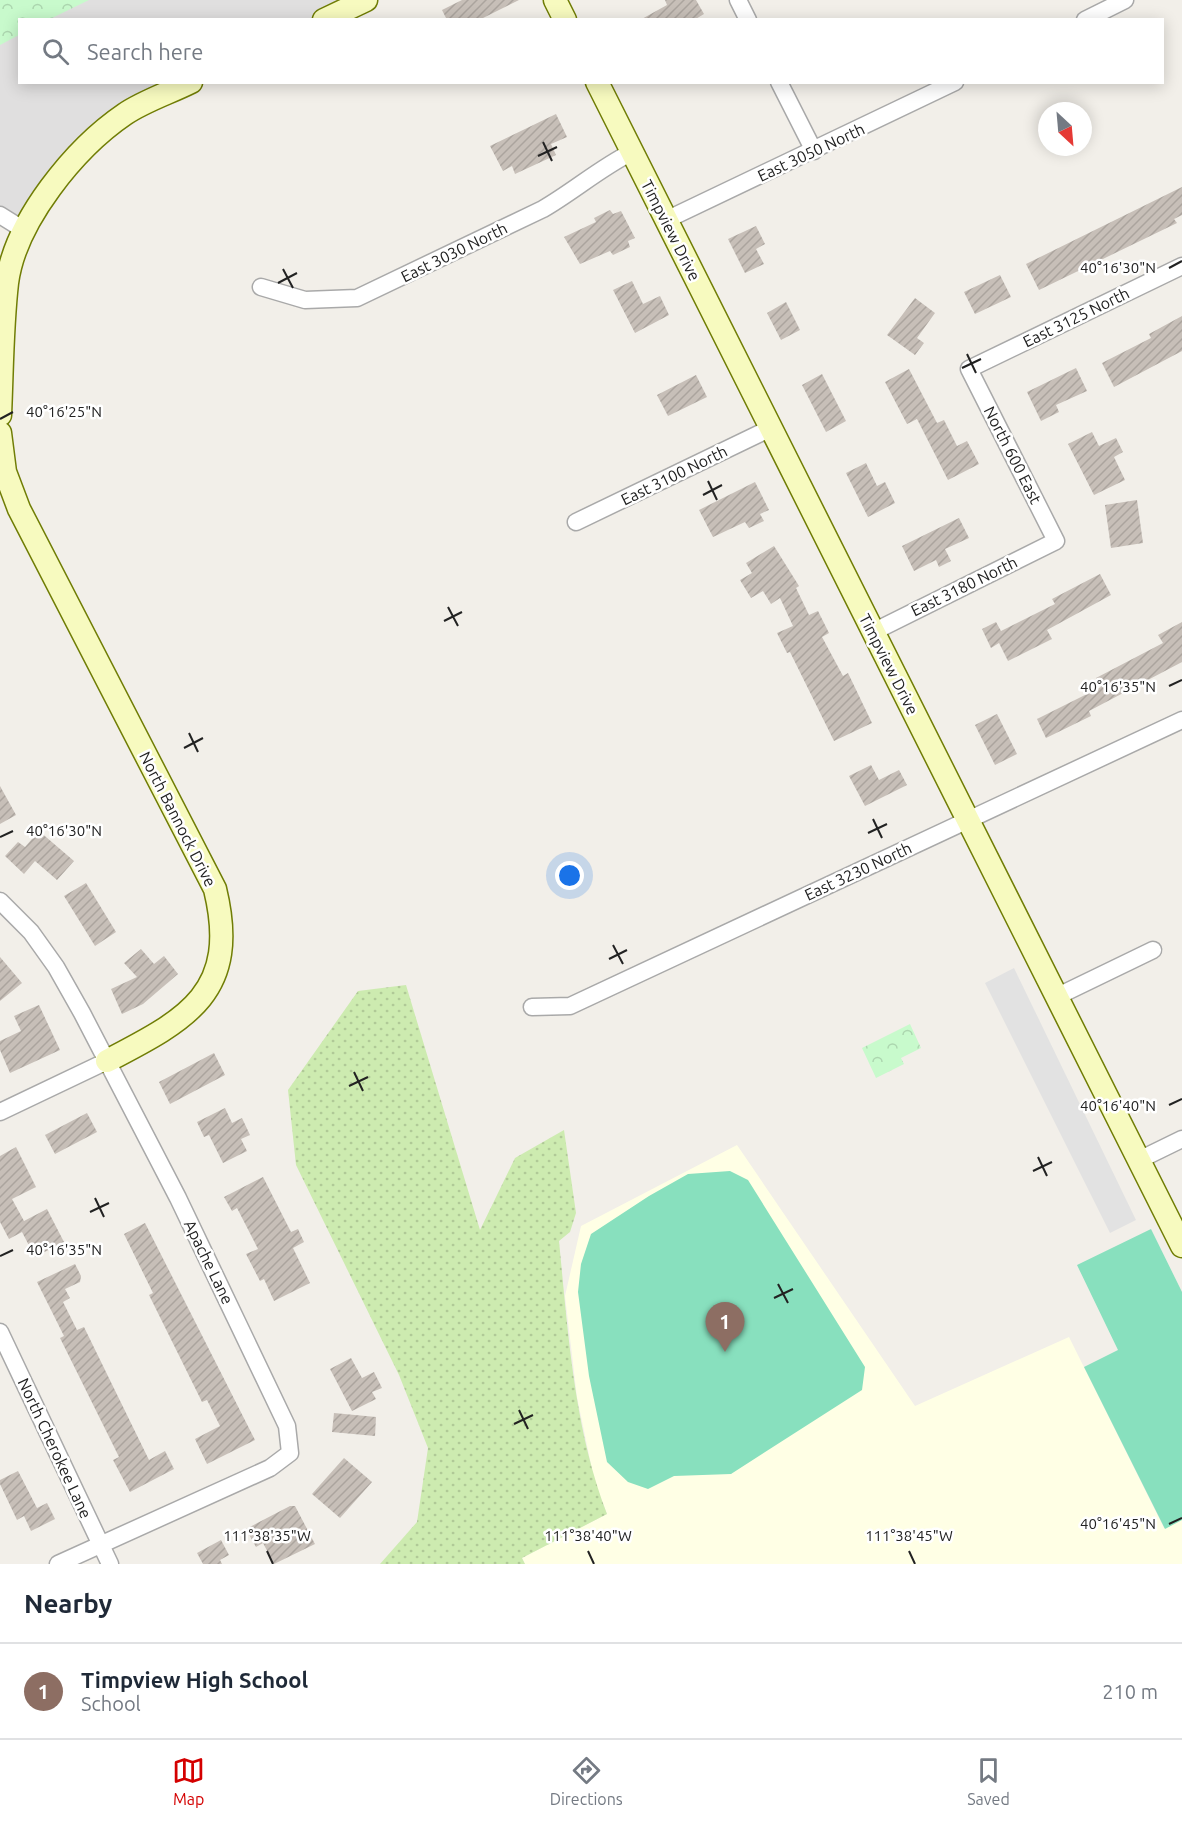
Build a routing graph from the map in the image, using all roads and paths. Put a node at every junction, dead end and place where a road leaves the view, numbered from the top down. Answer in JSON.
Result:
{"nodes":[{"id":1,"x":366,"y":0,"type":"edge"},
{"id":2,"x":555,"y":0,"type":"edge"},
{"id":3,"x":738,"y":0,"type":"edge"},
{"id":4,"x":1125,"y":0,"type":"edge"},
{"id":5,"x":328,"y":18,"type":"edge"},
{"id":6,"x":564,"y":18,"type":"edge"},
{"id":7,"x":747,"y":18,"type":"edge"},
{"id":8,"x":1089,"y":18,"type":"edge"},
{"id":9,"x":187,"y":84,"type":"edge"},
{"id":10,"x":598,"y":84,"type":"edge"},
{"id":11,"x":780,"y":84,"type":"edge"},
{"id":12,"x":951,"y":84,"type":"edge"},
{"id":13,"x":814,"y":151,"type":"junction"},
{"id":14,"x":632,"y":152,"type":"junction"},
{"id":15,"x":0,"y":215,"type":"edge"},
{"id":16,"x":666,"y":220,"type":"junction"},
{"id":17,"x":24,"y":230,"type":"junction"},
{"id":18,"x":1182,"y":266,"type":"edge"},
{"id":19,"x":261,"y":287,"type":"dead end"},
{"id":20,"x":969,"y":369,"type":"joint"},
{"id":21,"x":0,"y":415,"type":"edge"},
{"id":22,"x":771,"y":428,"type":"junction"},
{"id":23,"x":0,"y":434,"type":"edge"},
{"id":24,"x":576,"y":522,"type":"dead end"},
{"id":25,"x":1056,"y":541,"type":"joint"},
{"id":26,"x":873,"y":632,"type":"junction"},
{"id":27,"x":1182,"y":720,"type":"edge"},
{"id":28,"x":968,"y":819,"type":"junction"},
{"id":29,"x":0,"y":901,"type":"edge"},
{"id":30,"x":1153,"y":950,"type":"dead end"},
{"id":31,"x":1058,"y":996,"type":"junction"},
{"id":32,"x":532,"y":1007,"type":"dead end"},
{"id":33,"x":107,"y":1061,"type":"junction"},
{"id":34,"x":0,"y":1112,"type":"edge"},
{"id":35,"x":1182,"y":1139,"type":"edge"},
{"id":36,"x":1140,"y":1160,"type":"junction"},
{"id":37,"x":1182,"y":1246,"type":"edge"},
{"id":38,"x":0,"y":1332,"type":"edge"},
{"id":39,"x":4,"y":1351,"type":"edge"},
{"id":40,"x":101,"y":1545,"type":"junction"},
{"id":41,"x":58,"y":1564,"type":"edge"},
{"id":42,"x":110,"y":1564,"type":"edge"}],
"edges":[{"from":1,"to":5,"type":"street"},
{"from":2,"to":6,"type":"street"},
{"from":3,"to":7,"type":"street"},
{"from":4,"to":8,"type":"street"},
{"from":9,"to":17,"type":"street"},
{"from":10,"to":14,"type":"street","name":"Timpview Drive"},
{"from":11,"to":13,"type":"street"},
{"from":12,"to":13,"type":"street","name":"East 3050 North"},
{"from":13,"to":16,"type":"street","name":"East 3050 North"},
{"from":14,"to":16,"type":"street","name":"Timpview Drive"},
{"from":14,"to":19,"type":"street","name":"East 3030 North"},
{"from":15,"to":17,"type":"street"},
{"from":16,"to":22,"type":"street","name":"Timpview Drive"},
{"from":17,"to":21,"type":"street"},
{"from":18,"to":20,"type":"street","name":"East 3125 North"},
{"from":20,"to":25,"type":"street","name":"North 600 East"},
{"from":22,"to":24,"type":"street","name":"East 3100 North"},
{"from":22,"to":26,"type":"street","name":"Timpview Drive"},
{"from":23,"to":33,"type":"street","name":"North Bannock Drive"},
{"from":25,"to":26,"type":"street","name":"East 3180 North"},
{"from":26,"to":28,"type":"street","name":"Timpview Drive"},
{"from":27,"to":28,"type":"street","name":"East 3230 North"},
{"from":28,"to":31,"type":"street","name":"Timpview Drive"},
{"from":28,"to":32,"type":"street","name":"East 3230 North"},
{"from":29,"to":33,"type":"street","name":"Apache Lane"},
{"from":30,"to":31,"type":"street"},
{"from":31,"to":36,"type":"street","name":"Timpview Drive"},
{"from":33,"to":34,"type":"street","name":"North Bannock Drive"},
{"from":33,"to":40,"type":"street","name":"Apache Lane"},
{"from":35,"to":36,"type":"street"},
{"from":36,"to":37,"type":"street","name":"Timpview Drive"},
{"from":38,"to":39,"type":"street","name":"North Cherokee Lane"},
{"from":39,"to":40,"type":"street","name":"North Cherokee Lane"},
{"from":40,"to":41,"type":"street"},
{"from":40,"to":42,"type":"street","name":"North Cherokee Lane"}]}
